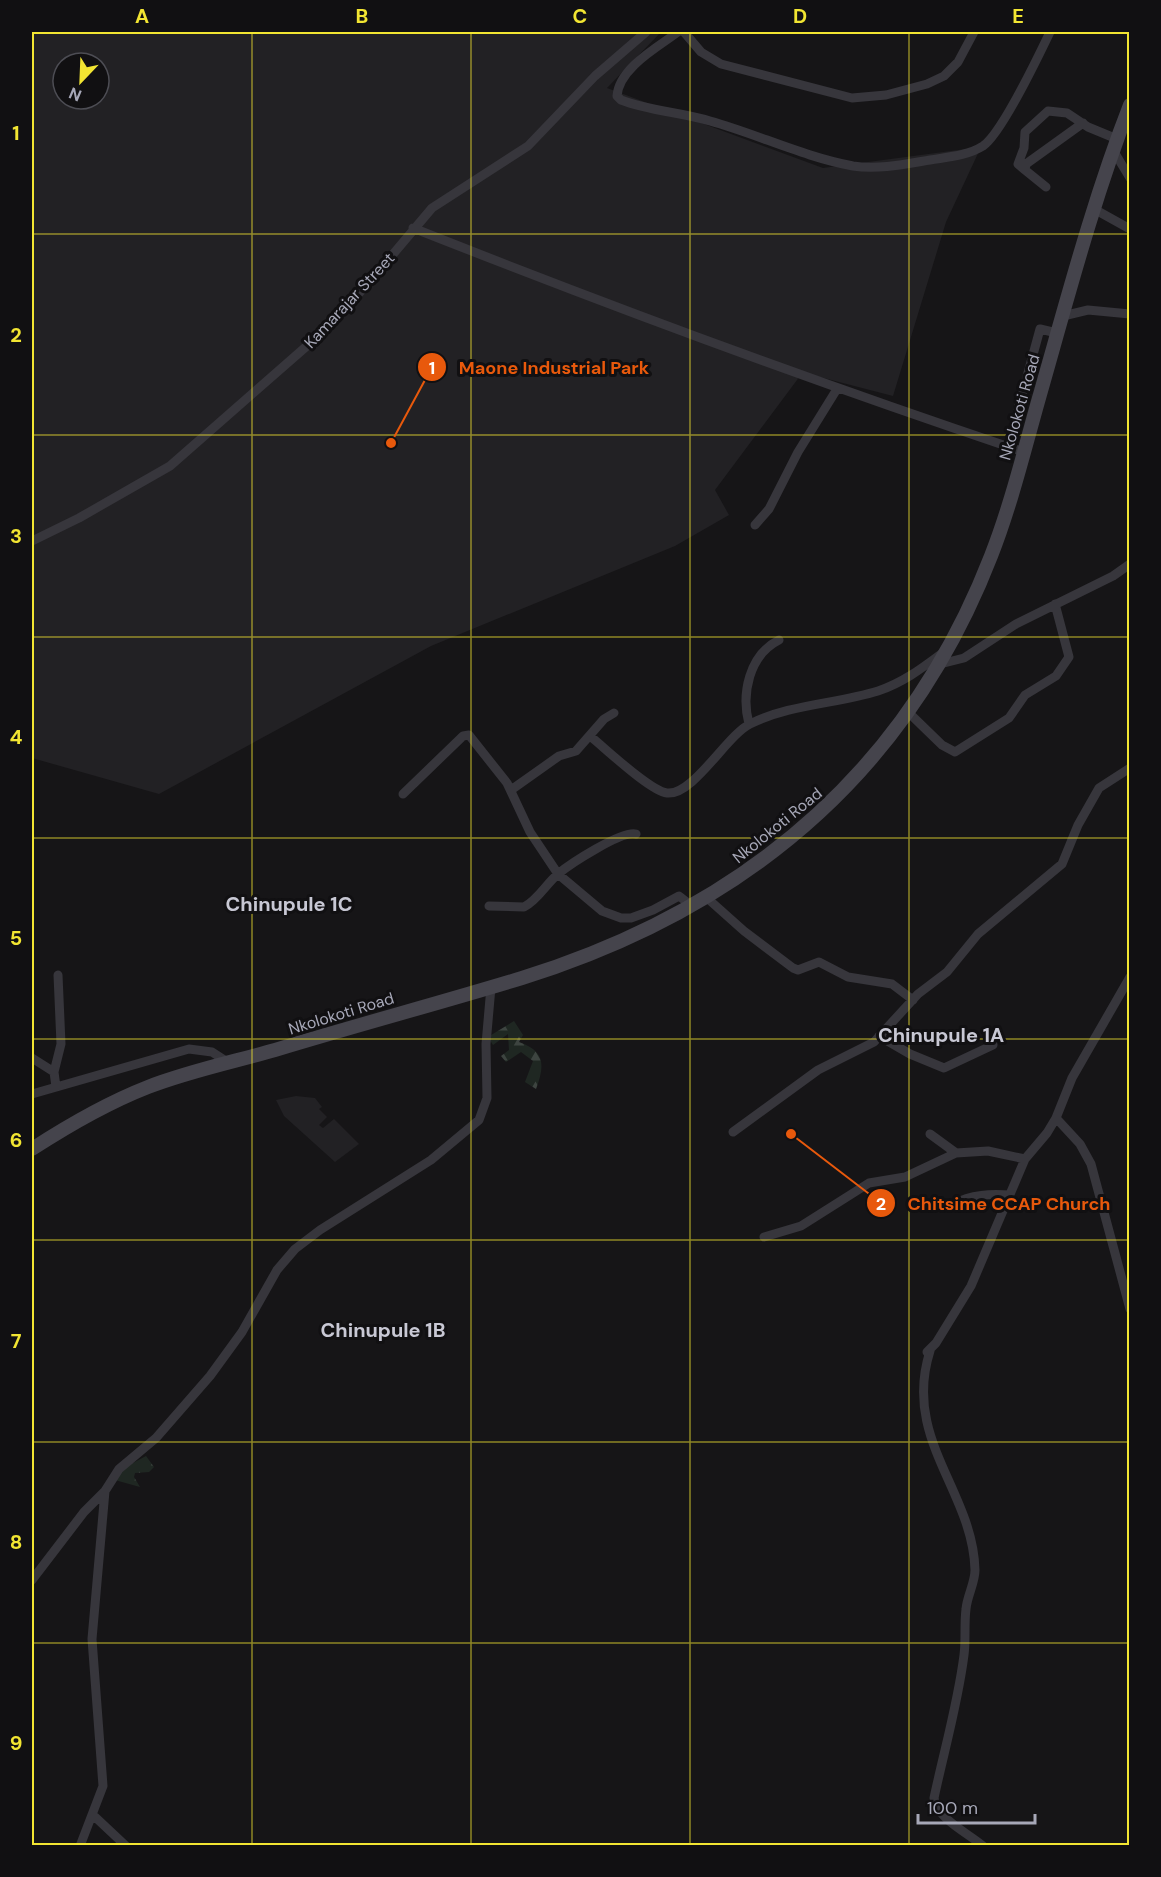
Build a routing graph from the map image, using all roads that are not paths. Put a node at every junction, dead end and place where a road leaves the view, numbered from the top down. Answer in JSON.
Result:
{"nodes":[{"id":1,"x":646,"y":32,"type":"edge"},
{"id":2,"x":678,"y":32,"type":"edge"},
{"id":3,"x":684,"y":32,"type":"edge"},
{"id":4,"x":974,"y":32,"type":"edge"},
{"id":5,"x":1050,"y":32,"type":"edge"},
{"id":6,"x":1130,"y":105,"type":"edge"},
{"id":7,"x":1083,"y":123,"type":"junction"},
{"id":8,"x":1115,"y":144,"type":"junction"},
{"id":9,"x":1026,"y":170,"type":"junction"},
{"id":10,"x":1130,"y":178,"type":"edge"},
{"id":11,"x":1046,"y":187,"type":"dead end"},
{"id":12,"x":1094,"y":209,"type":"junction"},
{"id":13,"x":413,"y":228,"type":"junction"},
{"id":14,"x":1130,"y":229,"type":"edge"},
{"id":15,"x":1130,"y":314,"type":"edge"},
{"id":16,"x":1063,"y":316,"type":"junction"},
{"id":17,"x":1057,"y":333,"type":"junction"},
{"id":18,"x":837,"y":389,"type":"junction"},
{"id":19,"x":1014,"y":424,"type":"dead end"},
{"id":20,"x":1024,"y":452,"type":"junction"},
{"id":21,"x":755,"y":525,"type":"dead end"},
{"id":22,"x":32,"y":541,"type":"edge"},
{"id":23,"x":1130,"y":564,"type":"edge"},
{"id":24,"x":1055,"y":604,"type":"junction"},
{"id":25,"x":779,"y":640,"type":"dead end"},
{"id":26,"x":948,"y":650,"type":"junction"},
{"id":27,"x":940,"y":664,"type":"junction"},
{"id":28,"x":908,"y":712,"type":"junction"},
{"id":29,"x":614,"y":713,"type":"dead end"},
{"id":30,"x":749,"y":724,"type":"junction"},
{"id":31,"x":590,"y":736,"type":"junction"},
{"id":32,"x":1130,"y":768,"type":"edge"},
{"id":33,"x":511,"y":790,"type":"junction"},
{"id":34,"x":403,"y":794,"type":"dead end"},
{"id":35,"x":636,"y":834,"type":"dead end"},
{"id":36,"x":558,"y":874,"type":"junction"},
{"id":37,"x":707,"y":898,"type":"junction"},
{"id":38,"x":489,"y":906,"type":"dead end"},
{"id":39,"x":692,"y":906,"type":"junction"},
{"id":40,"x":58,"y":975,"type":"dead end"},
{"id":41,"x":1130,"y":977,"type":"edge"},
{"id":42,"x":491,"y":987,"type":"junction"},
{"id":43,"x":913,"y":1000,"type":"junction"},
{"id":44,"x":879,"y":1036,"type":"junction"},
{"id":45,"x":993,"y":1045,"type":"dead end"},
{"id":46,"x":32,"y":1058,"type":"edge"},
{"id":47,"x":229,"y":1063,"type":"junction"},
{"id":48,"x":54,"y":1072,"type":"junction"},
{"id":49,"x":56,"y":1087,"type":"junction"},
{"id":50,"x":32,"y":1094,"type":"edge"},
{"id":51,"x":1056,"y":1118,"type":"junction"},
{"id":52,"x":733,"y":1132,"type":"dead end"},
{"id":53,"x":930,"y":1134,"type":"dead end"},
{"id":54,"x":32,"y":1149,"type":"edge"},
{"id":55,"x":956,"y":1153,"type":"junction"},
{"id":56,"x":1025,"y":1159,"type":"junction"},
{"id":57,"x":1010,"y":1195,"type":"junction"},
{"id":58,"x":954,"y":1204,"type":"dead end"},
{"id":59,"x":764,"y":1237,"type":"dead end"},
{"id":60,"x":1130,"y":1310,"type":"edge"},
{"id":61,"x":105,"y":1491,"type":"junction"},
{"id":62,"x":32,"y":1580,"type":"edge"},
{"id":63,"x":93,"y":1815,"type":"junction"},
{"id":64,"x":80,"y":1845,"type":"edge"},
{"id":65,"x":126,"y":1845,"type":"edge"},
{"id":66,"x":983,"y":1845,"type":"edge"}],
"edges":[{"from":1,"to":13,"type":"street","name":"Kamarajar Street"},
{"from":2,"to":5,"type":"street"},
{"from":3,"to":4,"type":"street"},
{"from":6,"to":8,"type":"main road","name":"Nkolokoti Road"},
{"from":7,"to":8,"type":"street"},
{"from":7,"to":9,"type":"street"},
{"from":7,"to":9,"type":"street"},
{"from":8,"to":10,"type":"street"},
{"from":8,"to":12,"type":"main road","name":"Nkolokoti Road"},
{"from":9,"to":11,"type":"street"},
{"from":12,"to":14,"type":"street"},
{"from":12,"to":16,"type":"main road","name":"Nkolokoti Road"},
{"from":13,"to":18,"type":"street"},
{"from":13,"to":22,"type":"street","name":"Kamarajar Street"},
{"from":15,"to":16,"type":"street"},
{"from":16,"to":17,"type":"main road","name":"Nkolokoti Road"},
{"from":17,"to":19,"type":"street"},
{"from":17,"to":20,"type":"main road","name":"Nkolokoti Road"},
{"from":18,"to":20,"type":"street"},
{"from":18,"to":21,"type":"street"},
{"from":20,"to":26,"type":"main road","name":"Nkolokoti Road"},
{"from":23,"to":24,"type":"street"},
{"from":24,"to":27,"type":"street"},
{"from":24,"to":28,"type":"street"},
{"from":25,"to":30,"type":"street"},
{"from":26,"to":27,"type":"main road","name":"Nkolokoti Road"},
{"from":26,"to":30,"type":"street"},
{"from":27,"to":28,"type":"main road","name":"Nkolokoti Road"},
{"from":28,"to":37,"type":"main road","name":"Nkolokoti Road"},
{"from":29,"to":31,"type":"street"},
{"from":30,"to":31,"type":"street"},
{"from":31,"to":33,"type":"street"},
{"from":32,"to":43,"type":"street"},
{"from":33,"to":34,"type":"street"},
{"from":33,"to":36,"type":"street"},
{"from":35,"to":36,"type":"street"},
{"from":36,"to":38,"type":"street"},
{"from":36,"to":39,"type":"street"},
{"from":37,"to":39,"type":"main road","name":"Nkolokoti Road"},
{"from":37,"to":43,"type":"street"},
{"from":39,"to":42,"type":"main road","name":"Nkolokoti Road"},
{"from":40,"to":48,"type":"street"},
{"from":41,"to":51,"type":"street"},
{"from":42,"to":47,"type":"main road","name":"Nkolokoti Road"},
{"from":42,"to":61,"type":"street"},
{"from":43,"to":44,"type":"street"},
{"from":44,"to":45,"type":"street"},
{"from":44,"to":52,"type":"street"},
{"from":46,"to":48,"type":"street"},
{"from":47,"to":49,"type":"street"},
{"from":47,"to":54,"type":"main road","name":"Nkolokoti Road"},
{"from":48,"to":49,"type":"street"},
{"from":49,"to":50,"type":"street"},
{"from":51,"to":56,"type":"street"},
{"from":51,"to":60,"type":"street"},
{"from":53,"to":55,"type":"street"},
{"from":55,"to":56,"type":"street"},
{"from":55,"to":59,"type":"street"},
{"from":56,"to":57,"type":"street"},
{"from":57,"to":58,"type":"street"},
{"from":57,"to":66,"type":"street"},
{"from":61,"to":62,"type":"street"},
{"from":61,"to":63,"type":"street"},
{"from":63,"to":64,"type":"street"},
{"from":63,"to":65,"type":"street"}]}
